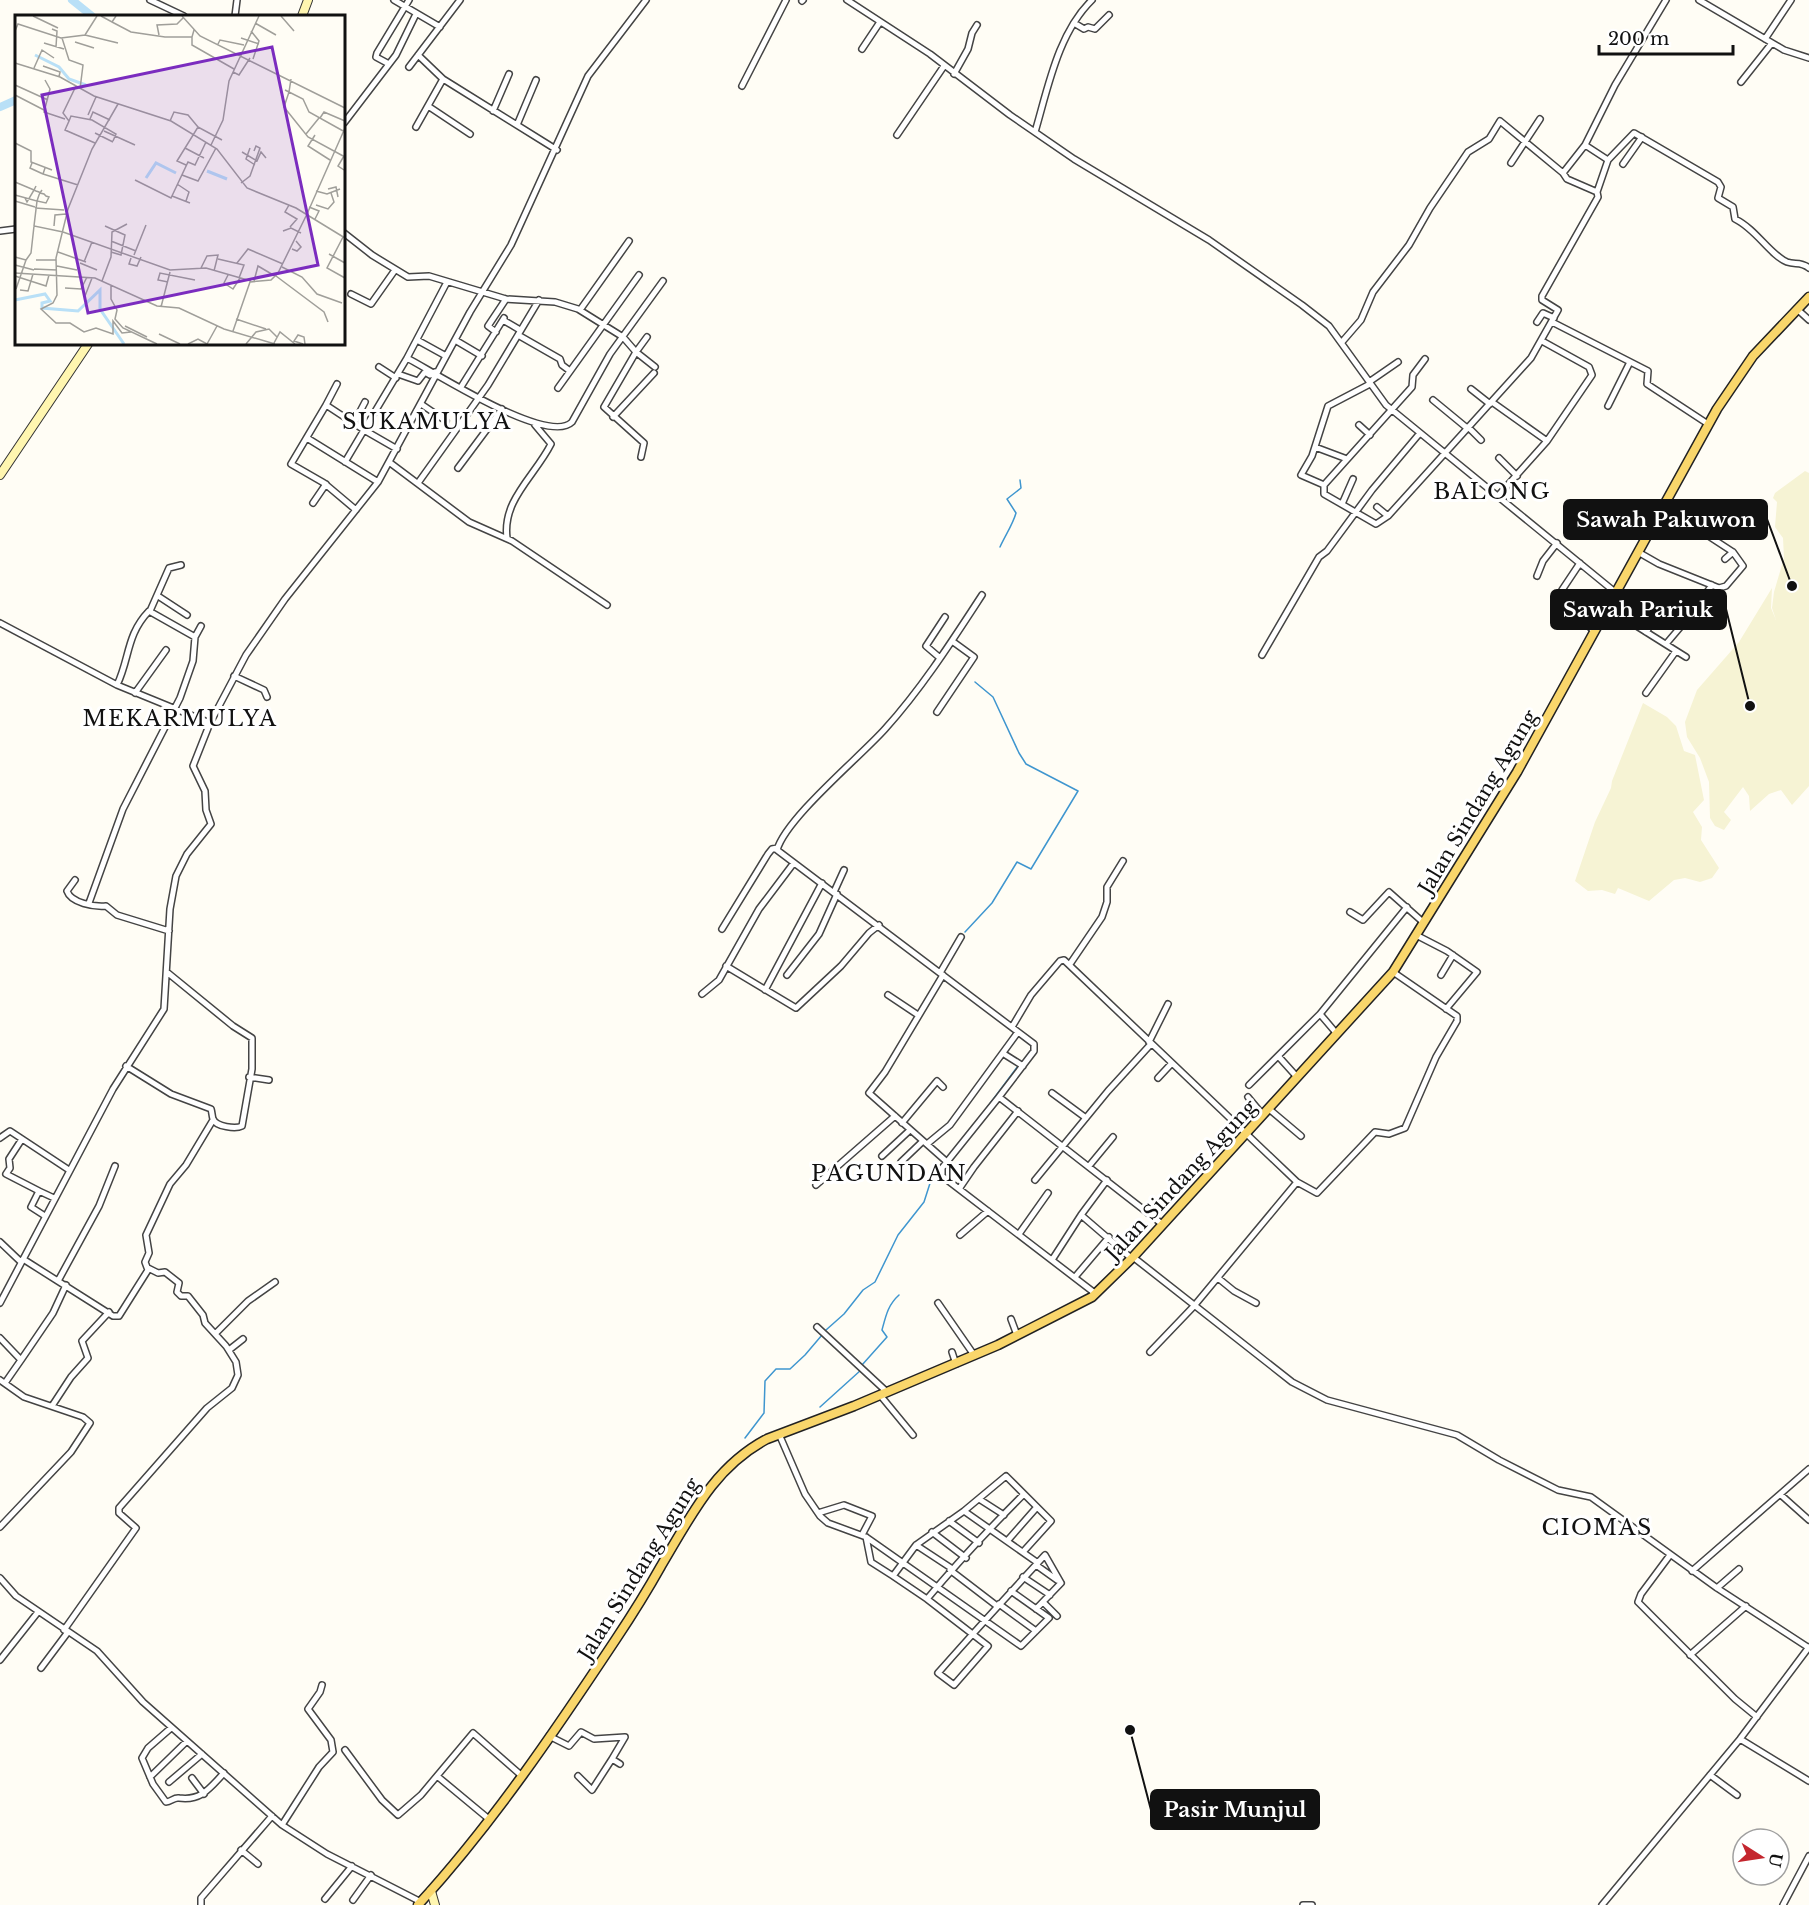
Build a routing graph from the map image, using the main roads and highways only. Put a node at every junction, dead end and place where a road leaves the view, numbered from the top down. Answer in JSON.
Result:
{"nodes":[{"id":1,"x":308,"y":0,"type":"edge"},
{"id":2,"x":302,"y":15,"type":"edge"},
{"id":3,"x":1809,"y":297,"type":"edge"},
{"id":4,"x":87,"y":345,"type":"edge"},
{"id":5,"x":0,"y":475,"type":"edge"},
{"id":6,"x":431,"y":1891,"type":"junction"},
{"id":7,"x":423,"y":1904,"type":"edge"},
{"id":8,"x":435,"y":1905,"type":"edge"}],
"edges":[{"from":1,"to":2,"type":"main road"},
{"from":3,"to":6,"type":"main road","name":"Jalan Sindang Agung"},
{"from":4,"to":5,"type":"main road"},
{"from":6,"to":7,"type":"main road","name":"Jalan Sindang Agung"},
{"from":6,"to":8,"type":"main road"}]}
